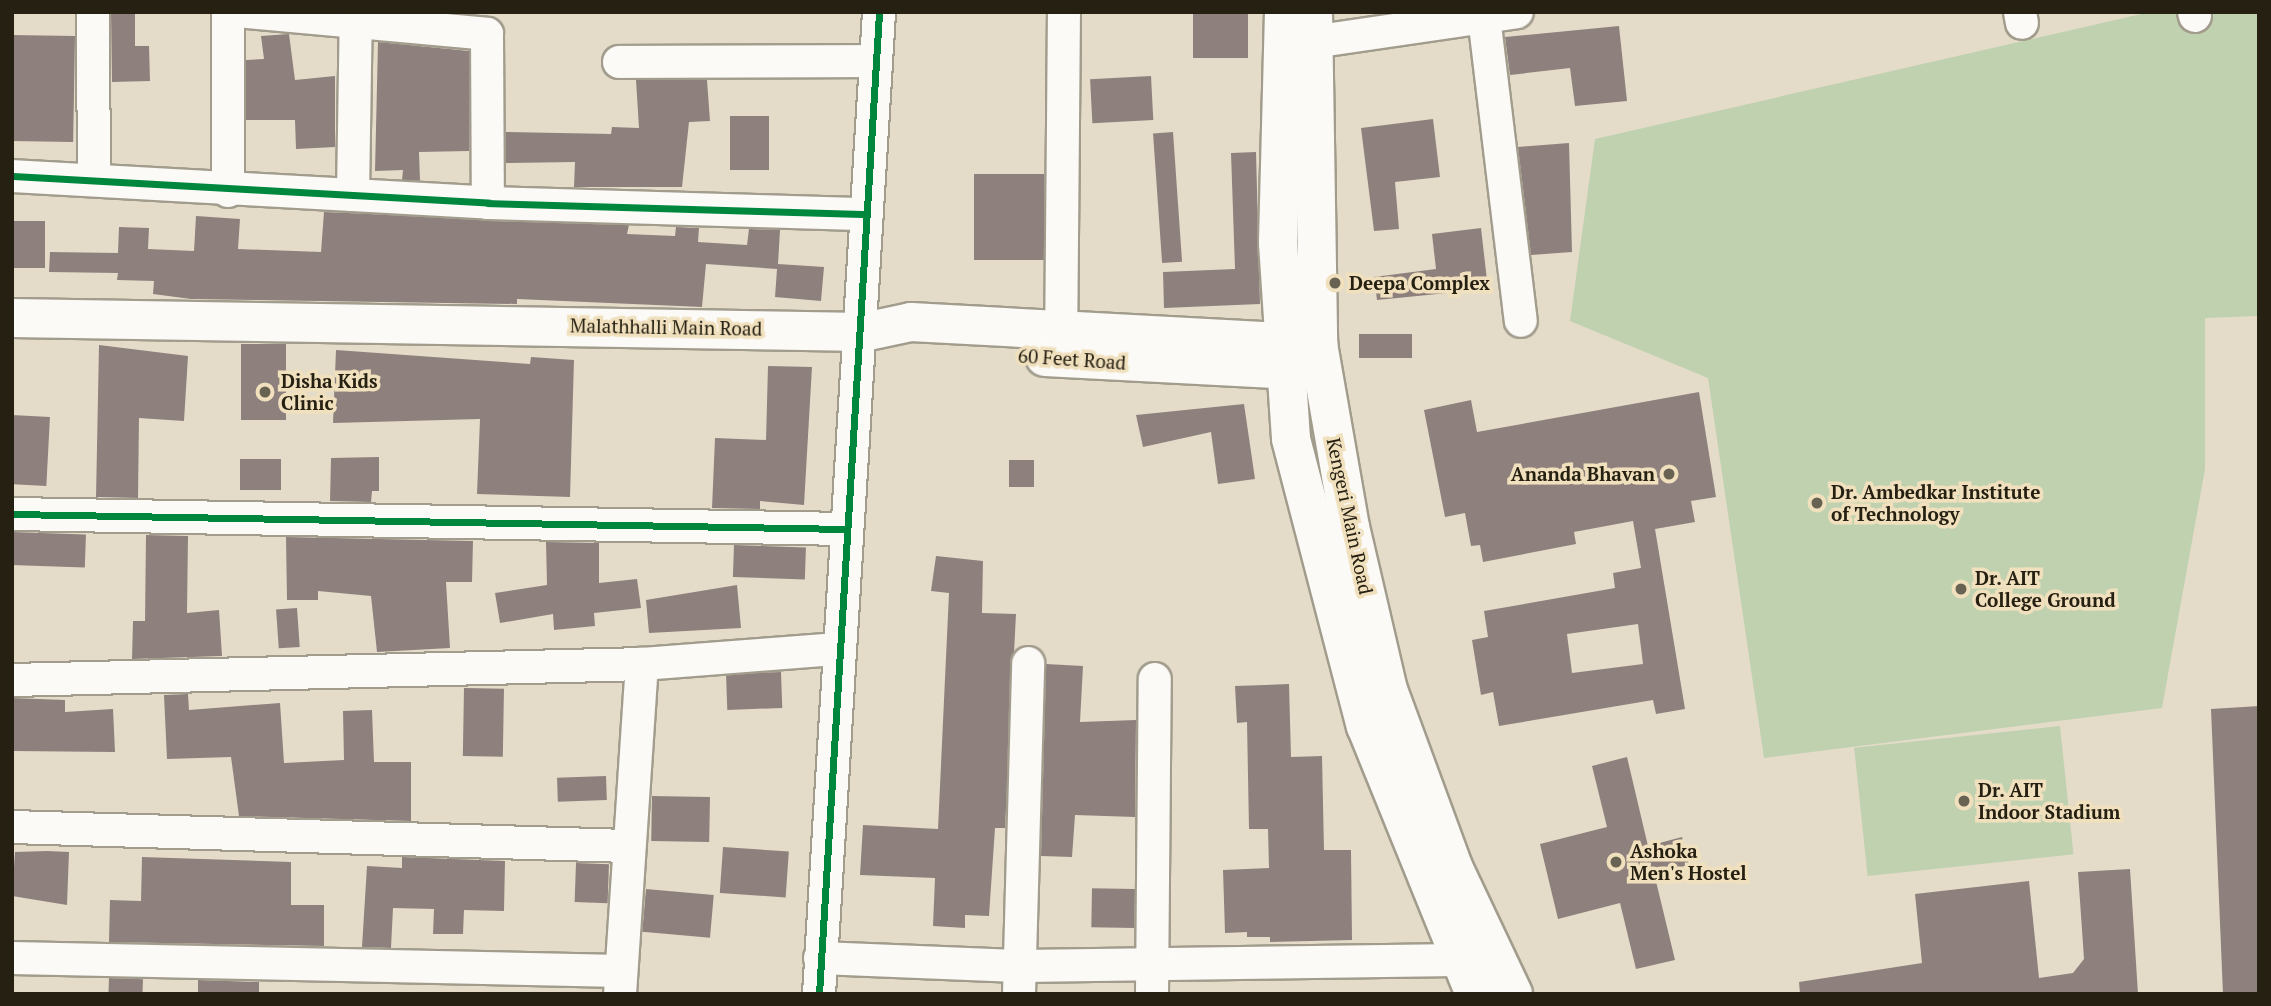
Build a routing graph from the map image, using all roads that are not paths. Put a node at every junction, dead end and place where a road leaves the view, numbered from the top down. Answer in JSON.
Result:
{"nodes":[{"id":1,"x":93,"y":12,"type":"edge"},
{"id":2,"x":228,"y":12,"type":"edge"},
{"id":3,"x":247,"y":12,"type":"edge"},
{"id":4,"x":878,"y":12,"type":"edge"},
{"id":5,"x":1064,"y":12,"type":"edge"},
{"id":6,"x":1284,"y":12,"type":"edge"},
{"id":7,"x":1517,"y":12,"type":"edge"},
{"id":8,"x":1484,"y":17,"type":"junction"},
{"id":9,"x":356,"y":18,"type":"edge"},
{"id":10,"x":487,"y":23,"type":"edge"},
{"id":11,"x":1313,"y":27,"type":"edge"},
{"id":12,"x":875,"y":61,"type":"junction"},
{"id":13,"x":619,"y":62,"type":"dead end"},
{"id":14,"x":12,"y":176,"type":"edge"},
{"id":15,"x":94,"y":180,"type":"junction"},
{"id":16,"x":228,"y":191,"type":"junction"},
{"id":17,"x":353,"y":195,"type":"junction"},
{"id":18,"x":488,"y":203,"type":"junction"},
{"id":19,"x":867,"y":214,"type":"junction"},
{"id":20,"x":12,"y":318,"type":"edge"},
{"id":21,"x":1521,"y":321,"type":"dead end"},
{"id":22,"x":864,"y":332,"type":"junction"},
{"id":23,"x":1061,"y":345,"type":"junction"},
{"id":24,"x":1282,"y":355,"type":"junction"},
{"id":25,"x":1320,"y":358,"type":"junction"},
{"id":26,"x":12,"y":514,"type":"edge"},
{"id":27,"x":845,"y":529,"type":"junction"},
{"id":28,"x":838,"y":649,"type":"junction"},
{"id":29,"x":1028,"y":663,"type":"dead end"},
{"id":30,"x":642,"y":664,"type":"junction"},
{"id":31,"x":1154,"y":679,"type":"dead end"},
{"id":32,"x":12,"y":680,"type":"edge"},
{"id":33,"x":12,"y":827,"type":"edge"},
{"id":34,"x":625,"y":846,"type":"junction"},
{"id":35,"x":12,"y":958,"type":"edge"},
{"id":36,"x":820,"y":958,"type":"junction"},
{"id":37,"x":1458,"y":960,"type":"junction"},
{"id":38,"x":1152,"y":979,"type":"edge"},
{"id":39,"x":1021,"y":980,"type":"edge"},
{"id":40,"x":621,"y":982,"type":"edge"},
{"id":41,"x":819,"y":994,"type":"edge"},
{"id":42,"x":1475,"y":994,"type":"edge"},
{"id":43,"x":1513,"y":994,"type":"edge"}],
"edges":[{"from":1,"to":15,"type":"street"},
{"from":2,"to":16,"type":"street"},
{"from":3,"to":9,"type":"street"},
{"from":4,"to":12,"type":"street"},
{"from":5,"to":23,"type":"street"},
{"from":6,"to":24,"type":"main road","name":"Kengeri Main Road"},
{"from":7,"to":8,"type":"street"},
{"from":8,"to":11,"type":"street"},
{"from":8,"to":21,"type":"street"},
{"from":9,"to":10,"type":"street"},
{"from":9,"to":17,"type":"street"},
{"from":10,"to":18,"type":"street"},
{"from":11,"to":25,"type":"main road","name":"Kengeri Main Road"},
{"from":12,"to":13,"type":"street"},
{"from":12,"to":19,"type":"street"},
{"from":14,"to":15,"type":"street"},
{"from":15,"to":16,"type":"street"},
{"from":16,"to":17,"type":"street"},
{"from":17,"to":18,"type":"street"},
{"from":18,"to":19,"type":"street"},
{"from":19,"to":22,"type":"street"},
{"from":20,"to":22,"type":"main road","name":"Malathhalli Main Road"},
{"from":22,"to":23,"type":"main road","name":"60 Feet Road"},
{"from":22,"to":27,"type":"street"},
{"from":23,"to":24,"type":"main road","name":"60 Feet Road"},
{"from":24,"to":25,"type":"main road","name":"60 Feet Road"},
{"from":24,"to":37,"type":"main road","name":"Kengeri Main Road"},
{"from":25,"to":43,"type":"main road","name":"Kengeri Main Road"},
{"from":26,"to":27,"type":"street"},
{"from":27,"to":28,"type":"street"},
{"from":28,"to":30,"type":"street"},
{"from":28,"to":36,"type":"street"},
{"from":29,"to":39,"type":"street"},
{"from":30,"to":32,"type":"street"},
{"from":30,"to":34,"type":"street"},
{"from":31,"to":38,"type":"street"},
{"from":33,"to":34,"type":"street"},
{"from":34,"to":40,"type":"street"},
{"from":35,"to":40,"type":"street"},
{"from":36,"to":39,"type":"street"},
{"from":36,"to":41,"type":"street"},
{"from":37,"to":38,"type":"street"},
{"from":37,"to":42,"type":"main road","name":"Kengeri Main Road"},
{"from":38,"to":39,"type":"street"}]}
